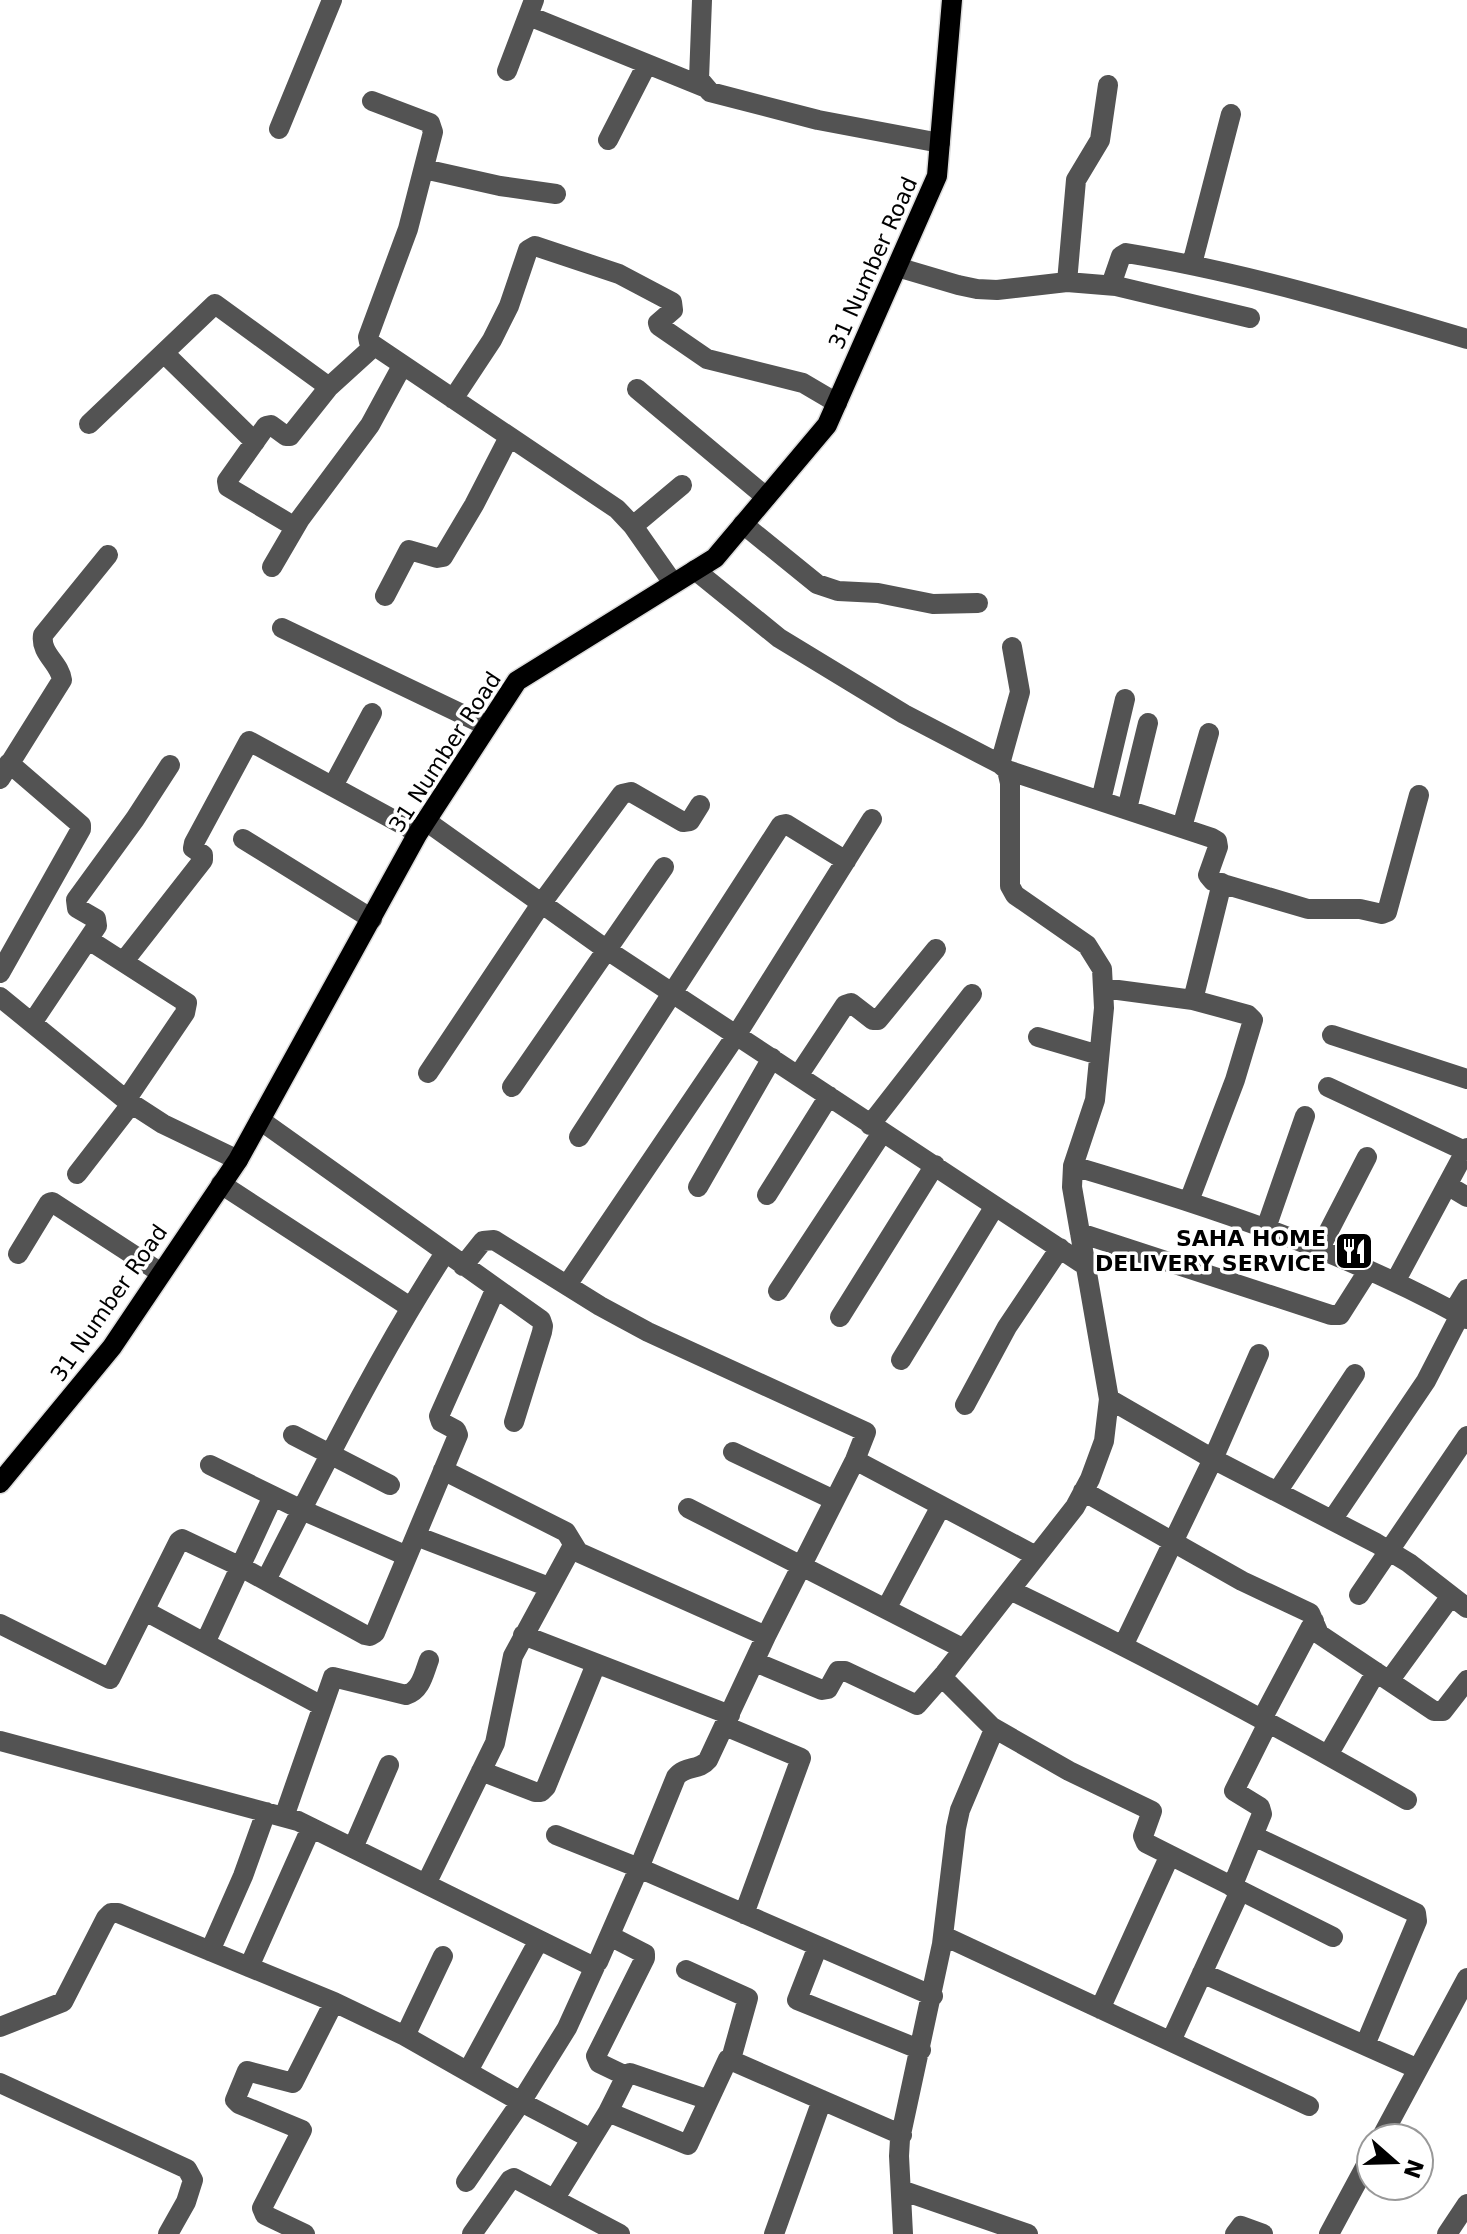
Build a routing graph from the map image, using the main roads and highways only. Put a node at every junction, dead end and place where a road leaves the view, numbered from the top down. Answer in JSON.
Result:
{"nodes":[{"id":1,"x":952,"y":0,"type":"edge"},
{"id":2,"x":0,"y":1483,"type":"edge"}],
"edges":[{"from":1,"to":2,"type":"main road","name":"31 Number Road"}]}
